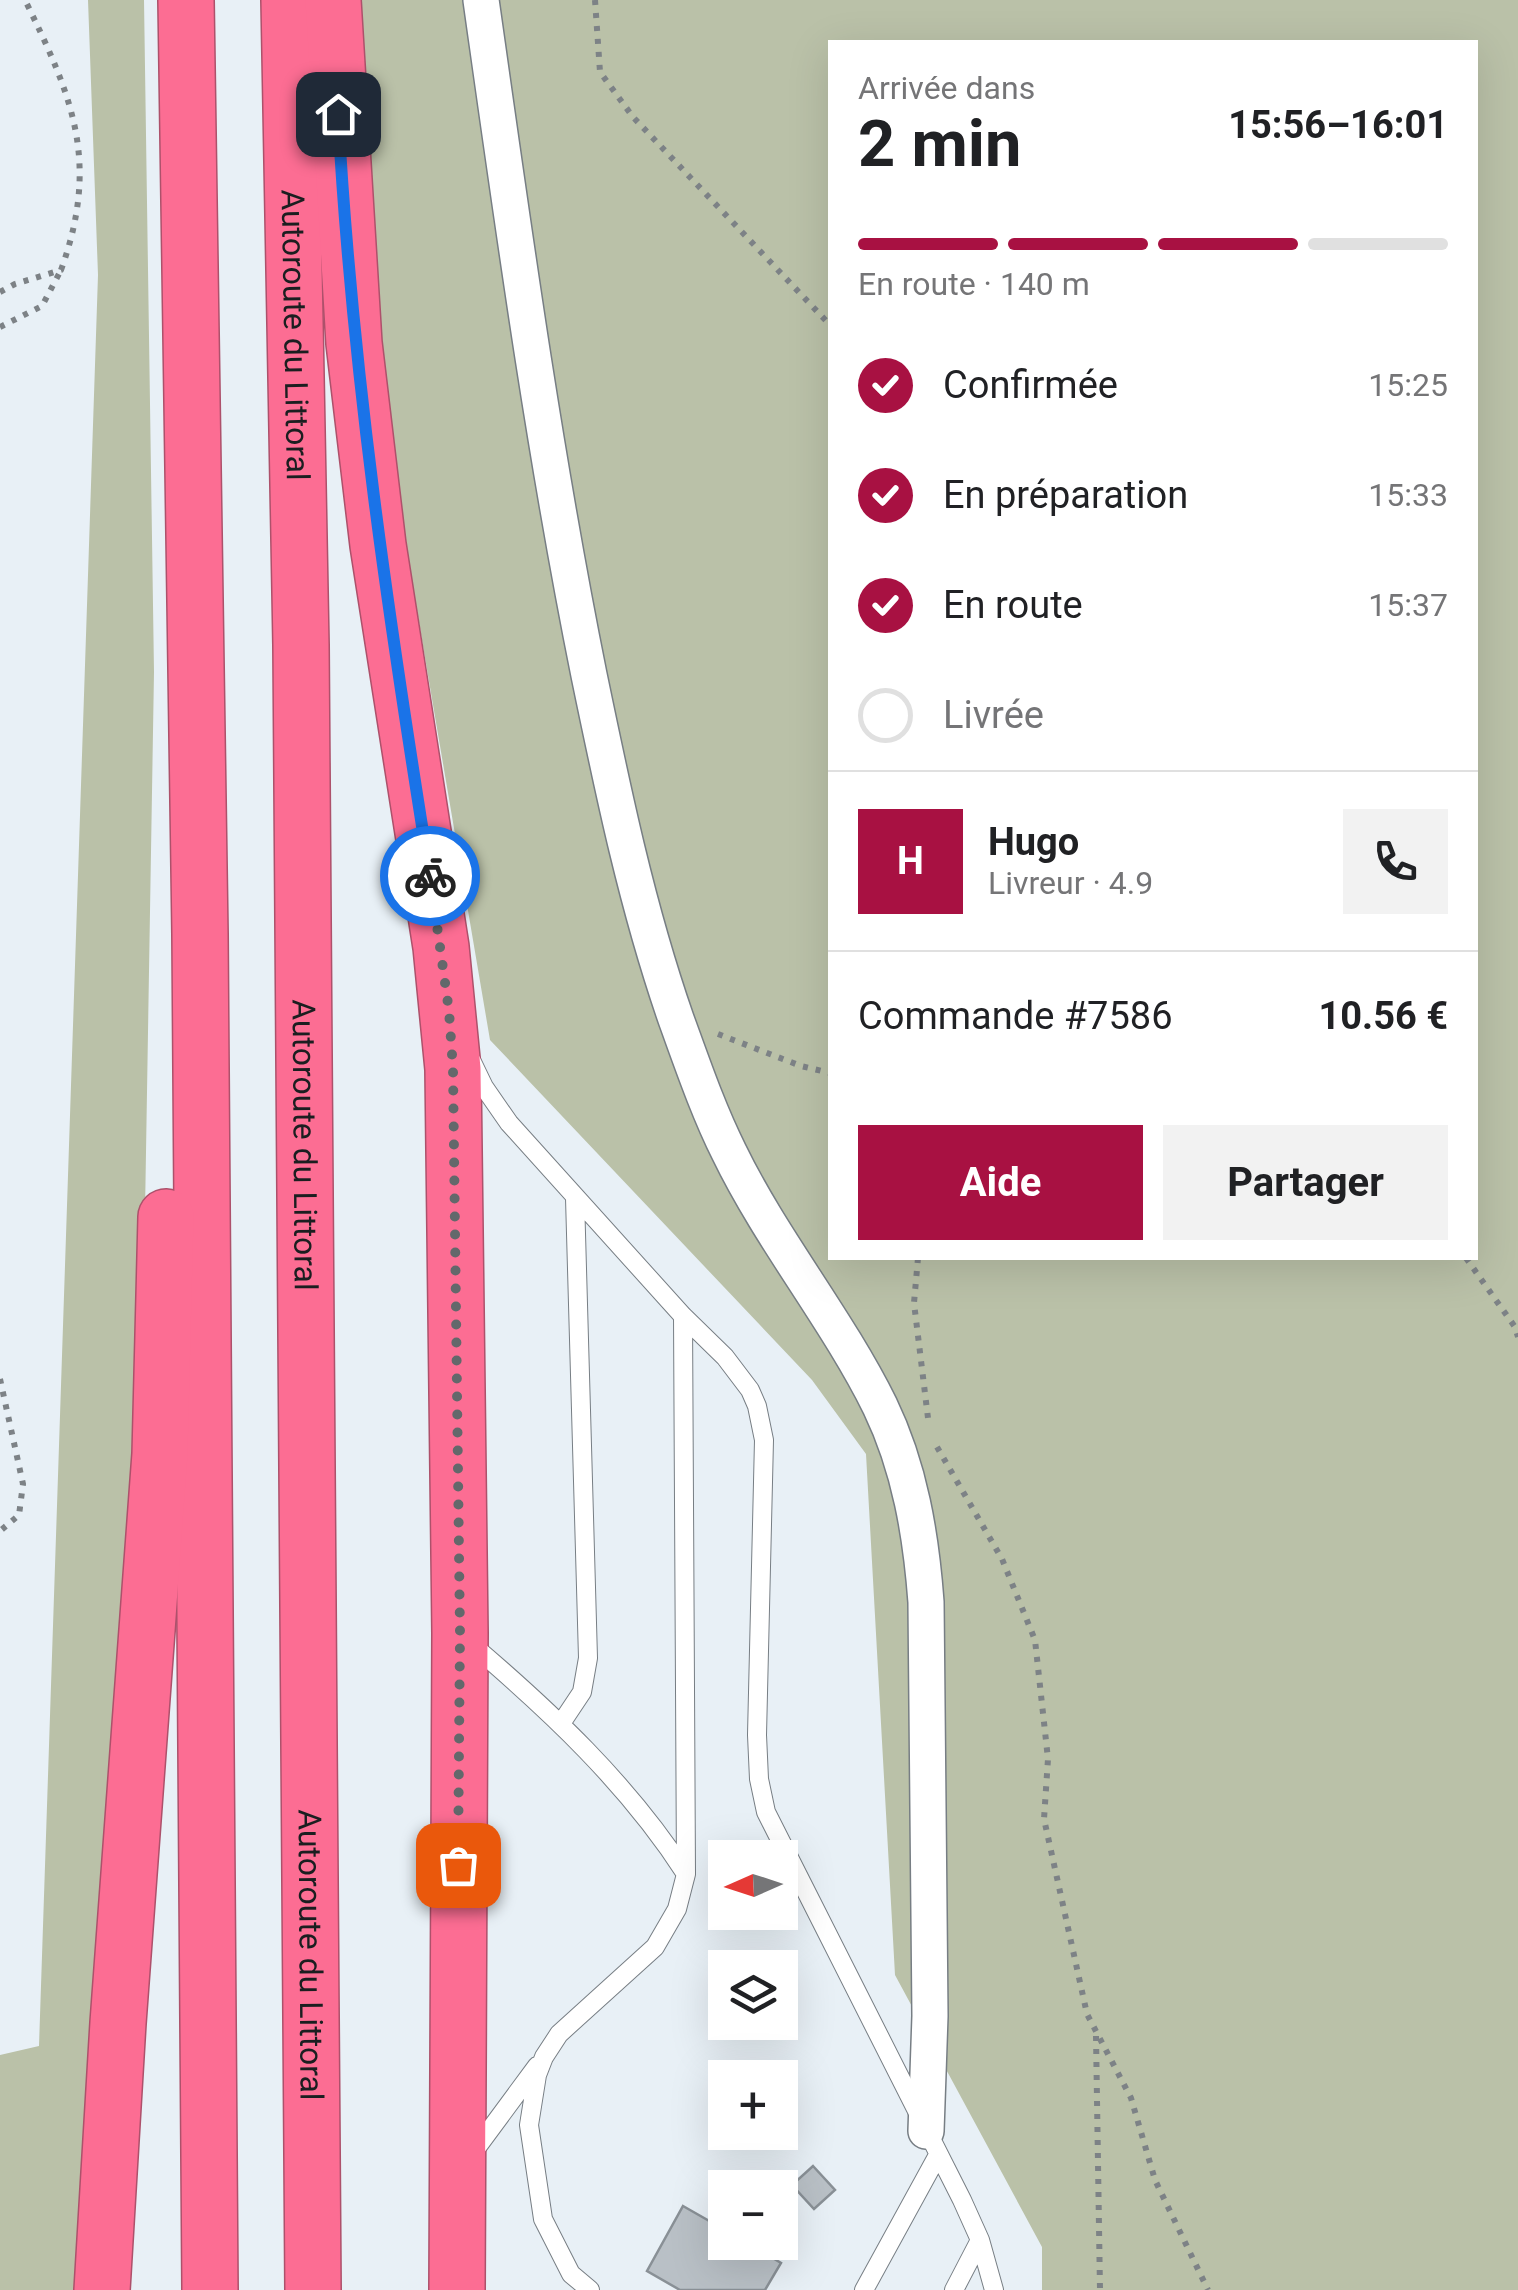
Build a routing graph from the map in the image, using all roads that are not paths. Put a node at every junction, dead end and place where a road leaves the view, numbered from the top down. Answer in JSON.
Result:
{"nodes":[{"id":1,"x":186,"y":0,"type":"edge"},
{"id":2,"x":289,"y":0,"type":"edge"},
{"id":3,"x":333,"y":0,"type":"edge"},
{"id":4,"x":482,"y":0,"type":"edge"},
{"id":5,"x":191,"y":244,"type":"junction"},
{"id":6,"x":449,"y":1011,"type":"junction"},
{"id":7,"x":575,"y":1198,"type":"junction"},
{"id":8,"x":684,"y":1316,"type":"junction"},
{"id":9,"x":460,"y":1633,"type":"junction"},
{"id":10,"x":562,"y":1722,"type":"junction"},
{"id":11,"x":686,"y":1874,"type":"junction"},
{"id":12,"x":544,"y":2056,"type":"junction"},
{"id":13,"x":932,"y":2143,"type":"junction"},
{"id":14,"x":456,"y":2174,"type":"junction"},
{"id":15,"x":980,"y":2240,"type":"junction"},
{"id":16,"x":102,"y":2290,"type":"edge"},
{"id":17,"x":210,"y":2290,"type":"edge"},
{"id":18,"x":313,"y":2290,"type":"edge"},
{"id":19,"x":457,"y":2290,"type":"edge"},
{"id":20,"x":590,"y":2290,"type":"edge"},
{"id":21,"x":864,"y":2290,"type":"edge"},
{"id":22,"x":954,"y":2290,"type":"edge"},
{"id":23,"x":994,"y":2290,"type":"edge"}],
"edges":[{"from":1,"to":5,"type":"highway"},
{"from":2,"to":18,"type":"highway","name":"Autoroute du Littoral"},
{"from":3,"to":6,"type":"highway"},
{"from":4,"to":13,"type":"street"},
{"from":5,"to":16,"type":"highway"},
{"from":5,"to":17,"type":"highway"},
{"from":6,"to":7,"type":"lane"},
{"from":6,"to":9,"type":"highway"},
{"from":7,"to":8,"type":"lane"},
{"from":7,"to":10,"type":"lane"},
{"from":8,"to":11,"type":"lane"},
{"from":8,"to":13,"type":"lane"},
{"from":9,"to":10,"type":"lane"},
{"from":9,"to":14,"type":"highway"},
{"from":10,"to":11,"type":"lane"},
{"from":11,"to":12,"type":"lane"},
{"from":12,"to":14,"type":"lane"},
{"from":12,"to":20,"type":"lane"},
{"from":13,"to":15,"type":"lane"},
{"from":13,"to":21,"type":"lane"},
{"from":14,"to":19,"type":"highway"},
{"from":15,"to":22,"type":"lane"},
{"from":15,"to":23,"type":"lane"}]}
